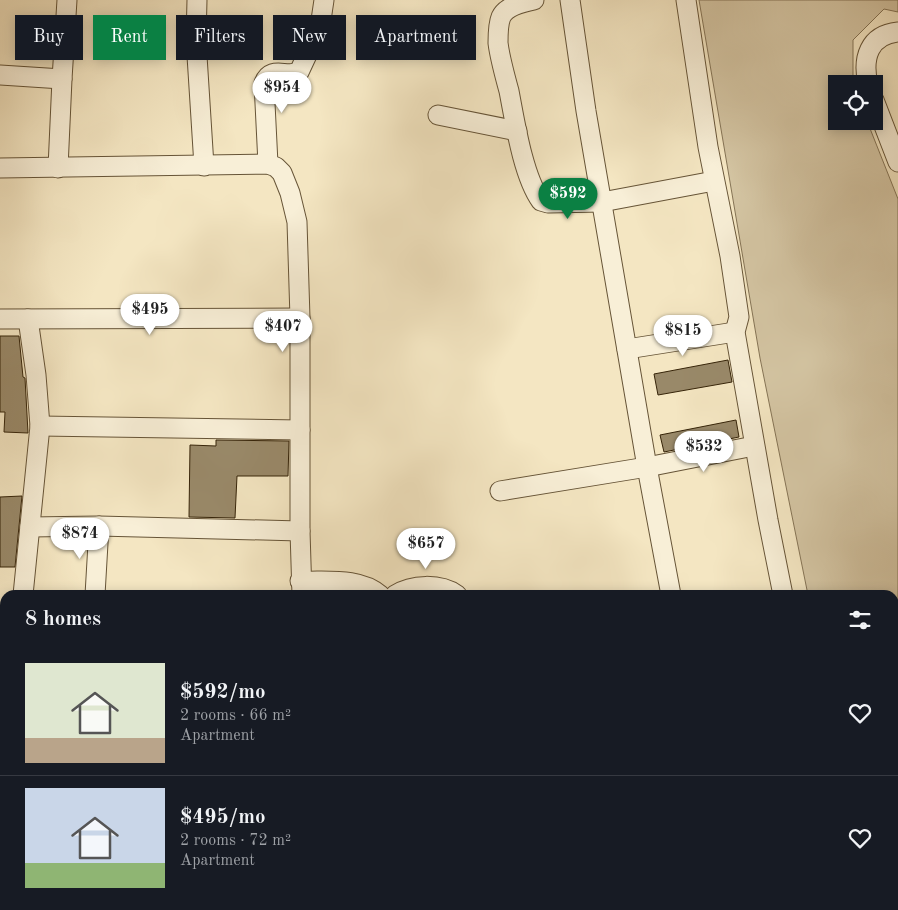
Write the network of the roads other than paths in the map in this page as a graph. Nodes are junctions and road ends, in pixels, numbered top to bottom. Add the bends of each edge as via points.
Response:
1 (67, 0) edge
2 (197, 0) edge
3 (324, 0) edge
4 (534, 0) edge
5 (570, 0) edge
6 (686, 0) edge
7 (898, 32) edge
8 (0, 75) edge
9 (866, 75) edge
10 (62, 79) junction
11 (438, 115) dead end
12 (883, 123) edge
13 (517, 131) junction
14 (898, 162) edge
15 (268, 164) junction
16 (204, 166) junction
17 (0, 168) edge
18 (58, 168) junction
19 (714, 181) junction
20 (602, 202) junction
21 (300, 318) junction
22 (28, 319) junction
23 (0, 320) edge
24 (735, 332) junction
25 (627, 349) junction
26 (40, 426) junction
27 (300, 430) junction
28 (754, 446) junction
29 (647, 466) junction
30 (500, 491) dead end
31 (99, 526) junction
32 (30, 527) junction
33 (300, 531) junction
34 (301, 588) edge
35 (24, 590) edge
36 (95, 590) edge
37 (373, 590) edge
38 (406, 590) edge
39 (446, 590) edge
40 (670, 590) edge
41 (782, 590) edge

1 - 10 street
2 - 16 street via 196,40
3 - 15 street via 320,27 299,72 276,72 270,74 264,83
4 - 13 street via 509,9 502,14 498,25 498,43
5 - 20 street
6 - 19 street
7 - 9 street via 887,33 876,40 868,54
8 - 10 street
10 - 18 street
11 - 13 street
12 - 14 street
13 - 20 street via 530,180 541,201
15 - 16 street
15 - 21 street via 282,172 297,222
16 - 18 street
17 - 18 street
19 - 20 street
19 - 24 street via 739,317
20 - 25 street
21 - 22 street
21 - 27 street
22 - 23 street
22 - 26 street
24 - 25 street
24 - 28 street
25 - 29 street
26 - 27 street
26 - 32 street
27 - 33 street
28 - 29 street
28 - 41 street
29 - 30 street
29 - 40 street
31 - 32 street
31 - 33 street
31 - 36 street
32 - 35 street
33 - 34 street
34 - 37 street via 359,584
38 - 39 street via 433,587

